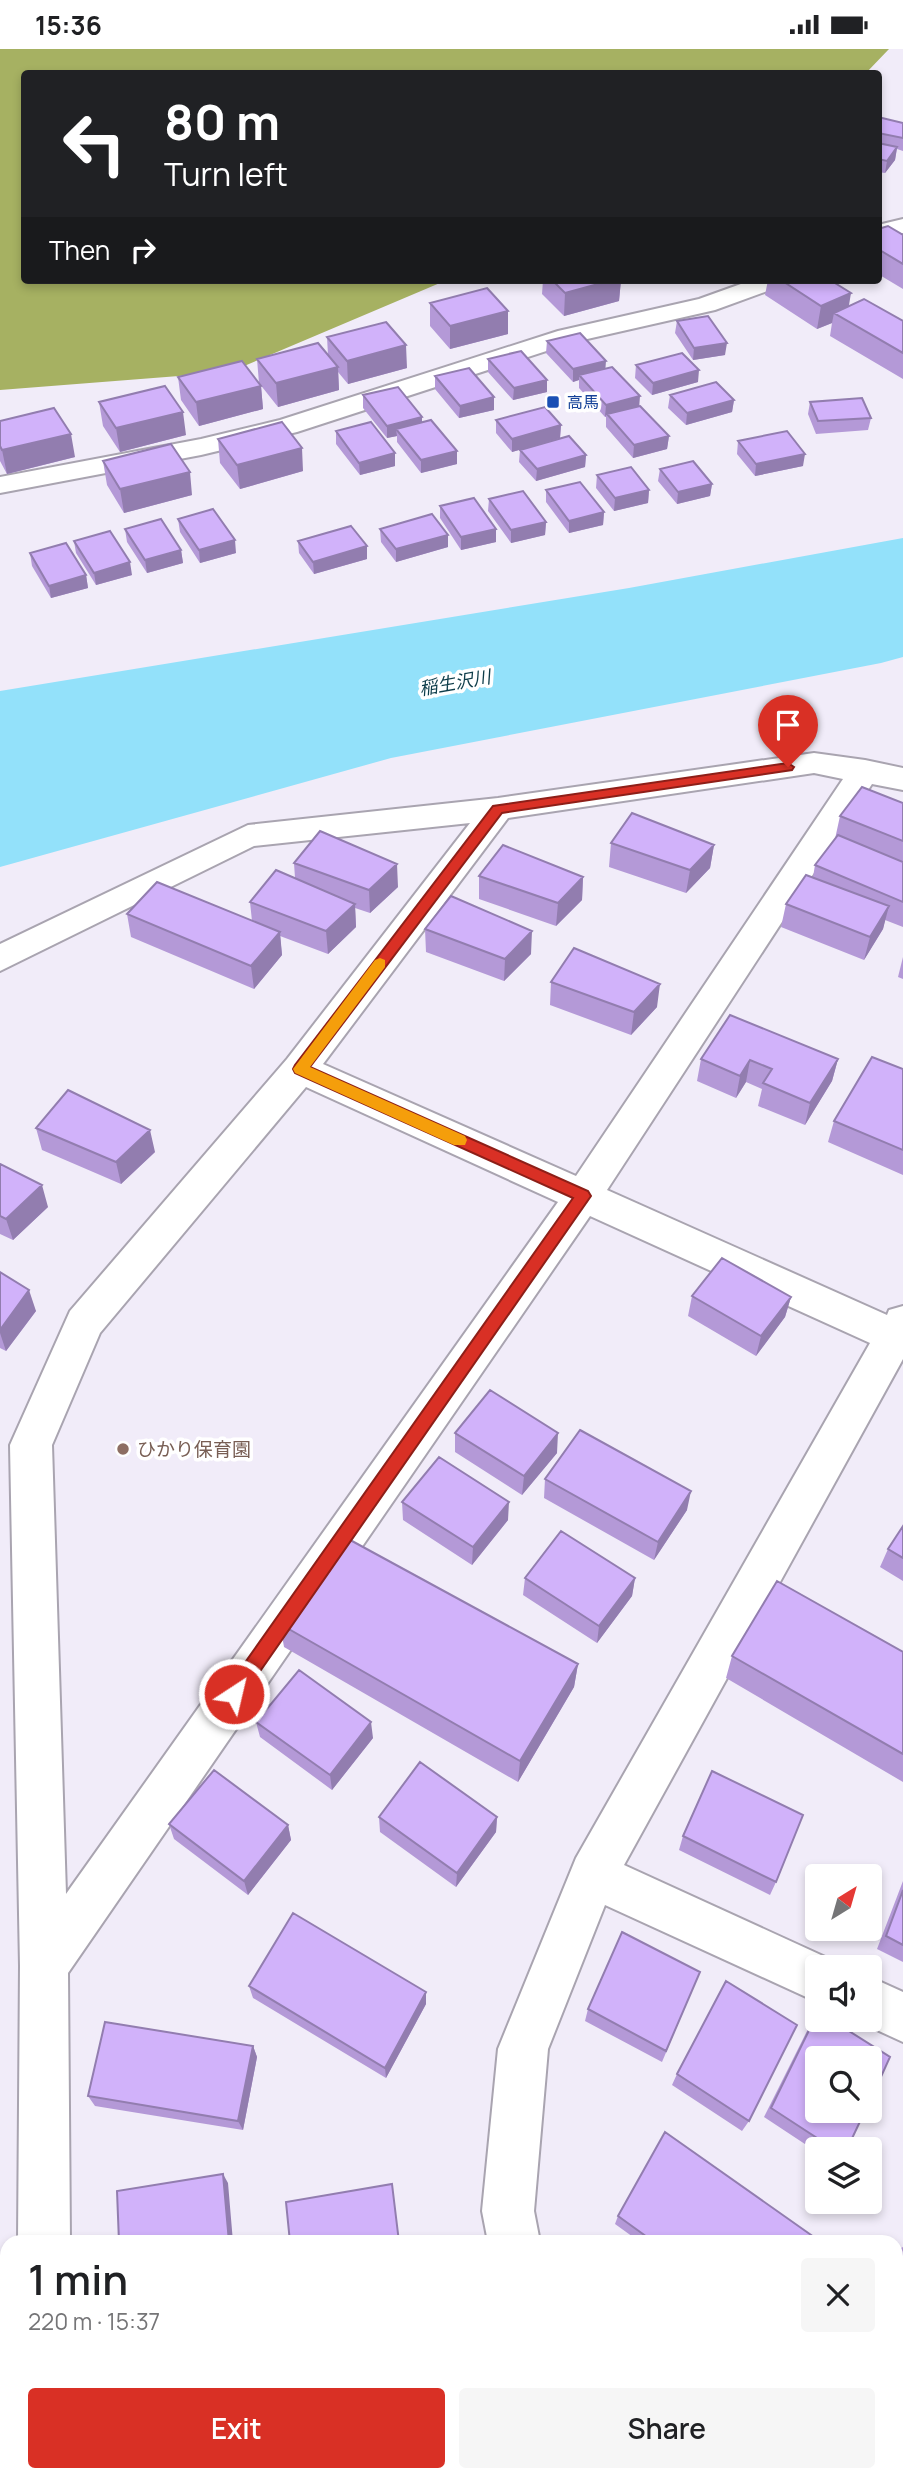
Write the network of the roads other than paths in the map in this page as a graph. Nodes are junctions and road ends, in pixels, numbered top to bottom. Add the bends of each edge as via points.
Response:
1 (903, 226) edge
2 (882, 232) edge
3 (764, 284) edge
4 (0, 485) edge
5 (865, 770) junction
6 (903, 779) edge
7 (498, 809) junction
8 (0, 960) edge
9 (300, 1069) junction
10 (583, 1196) junction
11 (901, 1333) edge
12 (15, 1447) edge
13 (593, 1875) junction
14 (44, 1966) junction
15 (805, 1972) edge
16 (882, 2007) edge
17 (903, 2017) edge
18 (44, 2235) edge
19 (513, 2235) edge

1 - 2 street
3 - 4 street via 706,306 567,336 288,426
5 - 6 street
5 - 7 street via 814,763
5 - 10 street
7 - 8 street via 248,836
7 - 9 street
9 - 10 street
9 - 12 street via 84,1323
10 - 11 street
10 - 14 street
11 - 13 street
12 - 14 street
13 - 15 street
13 - 19 street via 523,2049 508,2211
14 - 18 street
16 - 17 street

